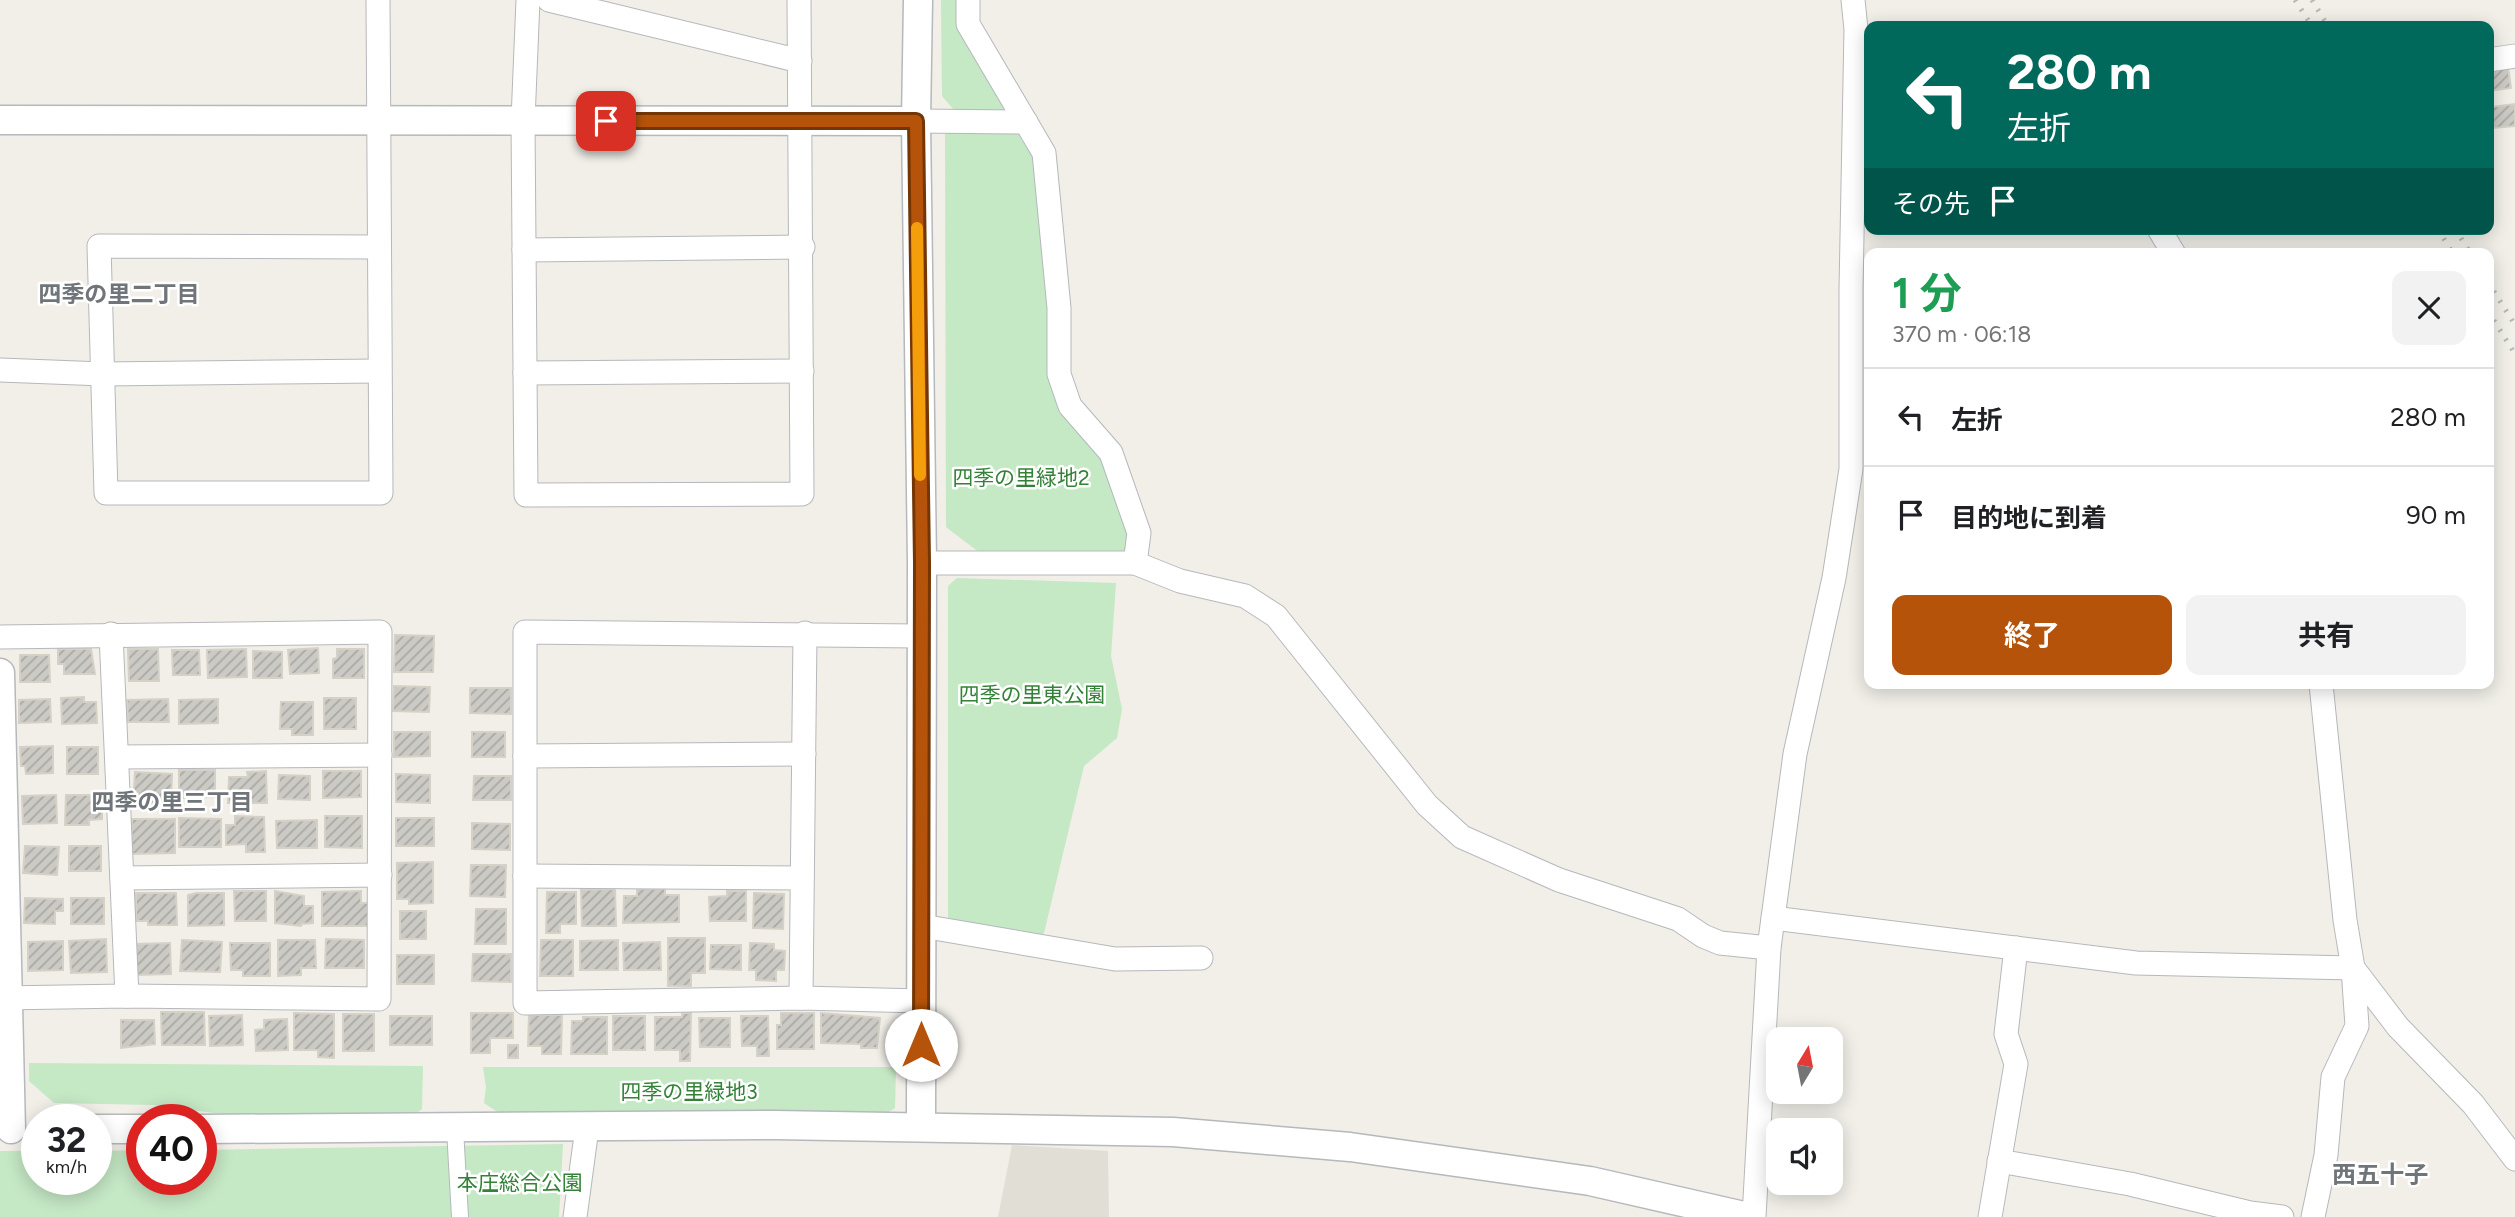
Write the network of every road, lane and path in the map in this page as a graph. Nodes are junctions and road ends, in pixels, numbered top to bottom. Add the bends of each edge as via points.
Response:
1 (378, 0) edge
2 (527, 0) edge
3 (549, 0) edge
4 (799, 0) edge
5 (918, 0) edge
6 (968, 0) edge
7 (1858, 19) edge
8 (2515, 57) edge
9 (2494, 59) edge
10 (800, 61) junction
11 (0, 120) edge
12 (523, 120) junction
13 (916, 121) junction
14 (379, 122) junction
15 (1026, 122) junction
16 (801, 123) junction
17 (379, 247) junction
18 (803, 247) junction
19 (524, 250) junction
20 (0, 370) edge
21 (379, 371) junction
22 (802, 371) junction
23 (103, 373) junction
24 (525, 373) junction
25 (922, 563) junction
26 (1135, 563) junction
27 (805, 633) junction
28 (111, 634) junction
29 (920, 636) junction
30 (0, 637) edge
31 (0, 673) edge
32 (2322, 689) edge
33 (804, 754) junction
34 (380, 755) junction
35 (525, 756) junction
36 (117, 757) junction
37 (380, 875) junction
38 (525, 876) junction
39 (122, 878) junction
40 (802, 878) junction
41 (1773, 918) junction
42 (922, 926) junction
43 (1769, 948) junction
44 (2016, 948) junction
45 (1201, 958) dead end
46 (2353, 968) junction
47 (127, 996) junction
48 (4, 998) edge
49 (801, 998) junction
50 (921, 1001) junction
51 (2357, 1026) junction
52 (2398, 1027) junction
53 (921, 1126) junction
54 (587, 1128) junction
55 (16, 1129) edge
56 (217, 1129) edge
57 (455, 1129) junction
58 (2515, 1159) edge
59 (1999, 1161) junction
60 (460, 1217) edge
61 (575, 1217) edge
62 (1748, 1217) edge
63 (1754, 1217) edge
64 (1990, 1217) edge
65 (2282, 1217) edge
66 (2313, 1217) edge

1 - 14 street
2 - 12 street
3 - 10 street
4 - 10 street
5 - 13 street
6 - 15 street via 968,24
7 - 41 street via 1851,469 1834,578 1795,754
8 - 9 street
10 - 16 street
11 - 14 street
12 - 14 street
12 - 16 street
12 - 19 street
13 - 15 street
13 - 16 street
13 - 25 street
14 - 17 street
15 - 26 street via 1044,153 1059,308 1059,374 1070,406 1111,453 1139,533
16 - 18 street
17 - 21 street
17 - 23 street via 99,246
18 - 19 street
18 - 22 street
19 - 24 street
20 - 23 street
21 - 23 street
21 - 23 street via 381,493 106,493
22 - 24 street
22 - 24 street via 802,494 526,495
25 - 26 street
25 - 29 street
26 - 43 street via 1180,581 1245,596 1276,615 1427,805 1462,837 1559,880 1678,919 1720,943
27 - 29 street
27 - 33 street
27 - 35 street via 525,632
28 - 30 street
28 - 34 street via 380,632
28 - 36 street
29 - 42 street
31 - 48 street
32 - 46 street
33 - 35 street
33 - 40 street
34 - 36 street
34 - 37 street
35 - 38 street
36 - 39 street
37 - 39 street
37 - 47 street via 379,999
38 - 40 street
38 - 49 street via 524,1003
39 - 47 street
40 - 49 street
41 - 43 street
41 - 44 street
42 - 45 street via 1115,959
42 - 50 street
43 - 63 street
44 - 46 street via 2136,963
44 - 59 street via 2006,1034 2016,1064
46 - 51 street
46 - 52 street
47 - 48 street
48 - 55 street
49 - 50 street
50 - 53 street
51 - 52 street
51 - 66 street via 2333,1077 2326,1155
52 - 58 street via 2473,1104
53 - 54 street
53 - 62 street via 1173,1132 1350,1147 1590,1181
54 - 57 street
54 - 61 street
56 - 57 street
57 - 60 street
59 - 64 street
59 - 65 street

